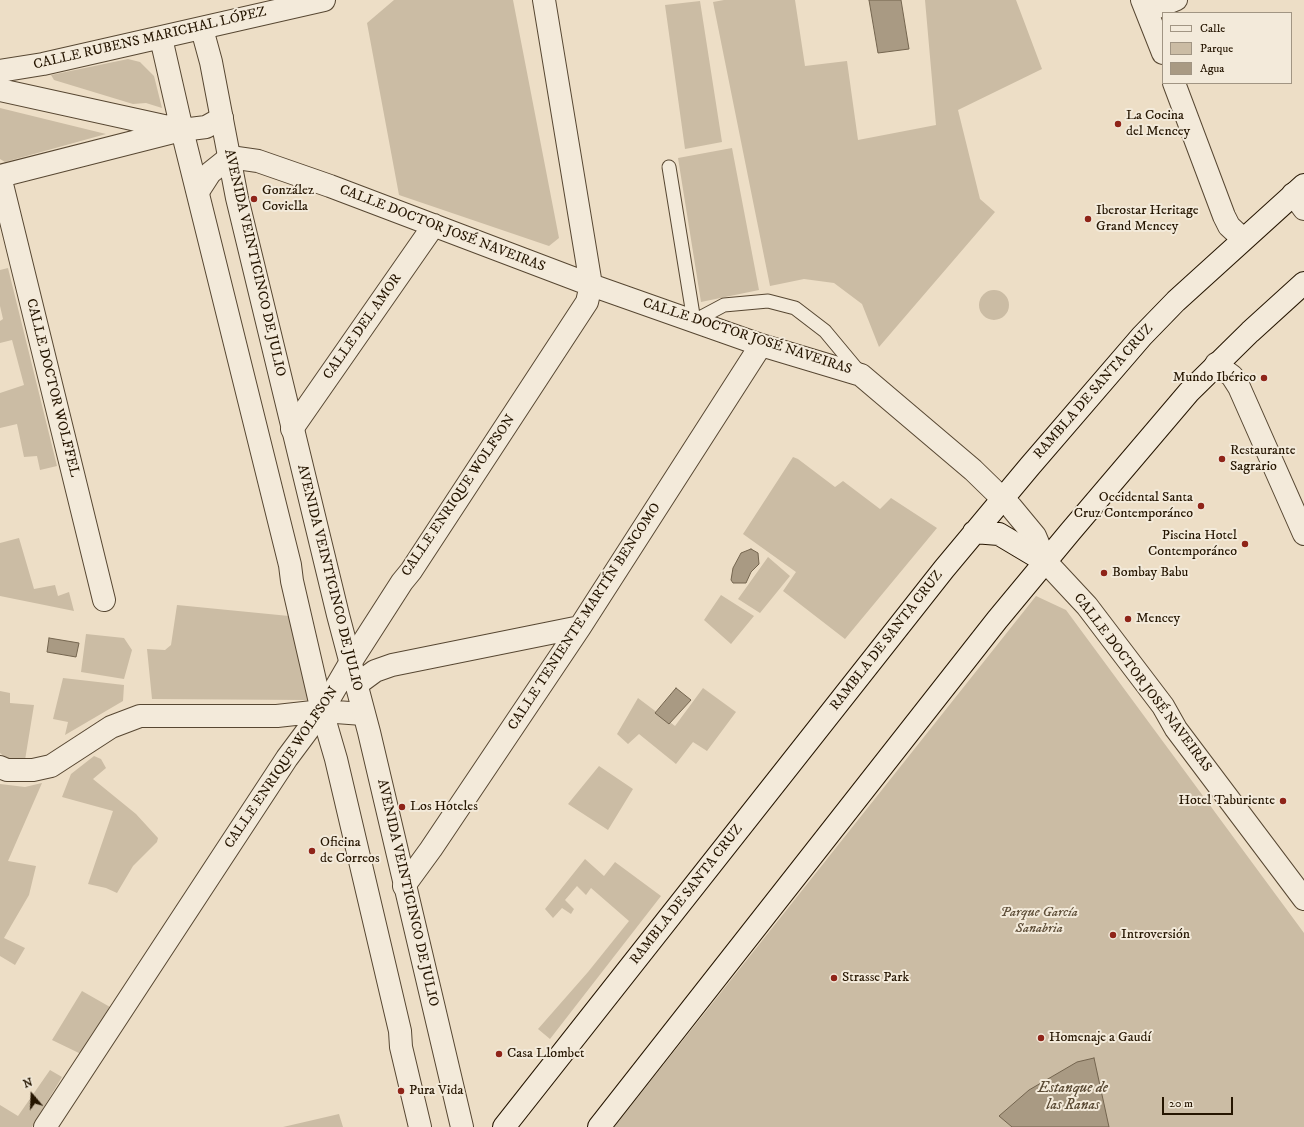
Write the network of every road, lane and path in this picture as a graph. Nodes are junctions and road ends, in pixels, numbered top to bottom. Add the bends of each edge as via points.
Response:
1 (324, 0) edge
2 (544, 0) edge
3 (1177, 0) edge
4 (1145, 6) edge
5 (202, 28) junction
6 (161, 38) junction
7 (1162, 50) edge
8 (43, 64) junction
9 (0, 71) edge
10 (1174, 84) edge
11 (0, 90) edge
12 (44, 98) junction
13 (222, 118) junction
14 (182, 130) junction
15 (230, 157) junction
16 (669, 167) dead end
17 (0, 176) edge
18 (199, 190) junction
19 (1300, 196) edge
20 (434, 225) junction
21 (1243, 239) junction
22 (1304, 283) edge
23 (591, 285) junction
24 (694, 321) junction
25 (761, 345) junction
26 (1216, 364) junction
27 (861, 375) junction
28 (292, 429) junction
29 (1003, 498) junction
30 (974, 532) junction
31 (1304, 534) edge
32 (1046, 562) junction
33 (104, 600) dead end
34 (580, 627) junction
35 (350, 662) junction
36 (356, 685) junction
37 (322, 711) junction
38 (363, 714) junction
39 (0, 767) edge
40 (404, 886) junction
41 (1304, 899) edge
42 (45, 1127) edge
43 (420, 1127) edge
44 (462, 1127) edge
45 (504, 1127) edge
46 (599, 1127) edge

1 - 5 street, CALLE RUBENS MARICHAL LÓPEZ
2 - 23 street
3 - 4 street
4 - 7 street
5 - 6 street, CALLE RUBENS MARICHAL LÓPEZ
5 - 13 street, AVENIDA VEINTICINCO DE JULIO
6 - 8 street, CALLE RUBENS MARICHAL LÓPEZ
6 - 14 street
8 - 9 street, CALLE RUBENS MARICHAL LÓPEZ
8 - 12 street via 37,74 36,84
10 - 21 street via 1224,216 1229,226
11 - 12 street
12 - 14 street
13 - 14 street via 206,127
13 - 15 street, AVENIDA VEINTICINCO DE JULIO
14 - 17 street
14 - 18 street
15 - 18 street via 210,173
15 - 20 street, CALLE DOCTOR JOSÉ NAVEIRAS via 258,161
15 - 28 street, AVENIDA VEINTICINCO DE JULIO via 237,198
16 - 24 lane
17 - 33 street, CALLE DOCTOR WOLFFEL
18 - 37 street via 290,565
19 - 21 street, RAMBLA DE SANTA CRUZ
20 - 23 street, CALLE DOCTOR JOSÉ NAVEIRAS
20 - 28 street, CALLE DEL AMOR
21 - 29 street, RAMBLA DE SANTA CRUZ via 1198,279 1142,336
22 - 26 street
23 - 24 street, CALLE DOCTOR JOSÉ NAVEIRAS
23 - 35 street, CALLE ENRIQUE WOLFSON via 587,302
24 - 25 street, CALLE DOCTOR JOSÉ NAVEIRAS
24 - 27 lane via 724,306 768,301 795,308 824,331
25 - 27 street, CALLE DOCTOR JOSÉ NAVEIRAS
25 - 34 street, CALLE TENIENTE MARTÍN BENCOMO
26 - 31 street via 1232,376 1239,387
26 - 32 street via 1189,392
27 - 29 street, CALLE DOCTOR JOSÉ NAVEIRAS via 968,465
28 - 35 street, AVENIDA VEINTICINCO DE JULIO
29 - 30 street, RAMBLA DE SANTA CRUZ
29 - 32 street, CALLE DOCTOR JOSÉ NAVEIRAS via 1035,536
30 - 32 street via 999,534
30 - 45 street, RAMBLA DE SANTA CRUZ
32 - 41 street, CALLE DOCTOR JOSÉ NAVEIRAS via 1087,606
32 - 46 street via 997,620
34 - 36 street via 392,665 375,671
34 - 40 street, CALLE TENIENTE MARTÍN BENCOMO via 431,850
35 - 36 street, AVENIDA VEINTICINCO DE JULIO
35 - 37 street, CALLE ENRIQUE WOLFSON
36 - 38 street, AVENIDA VEINTICINCO DE JULIO
37 - 38 street
37 - 39 street via 277,716 140,716 111,727 51,766 33,770 7,770
37 - 42 street, CALLE ENRIQUE WOLFSON via 287,758
37 - 43 street via 336,759
38 - 40 street, AVENIDA VEINTICINCO DE JULIO
40 - 44 street, AVENIDA VEINTICINCO DE JULIO

